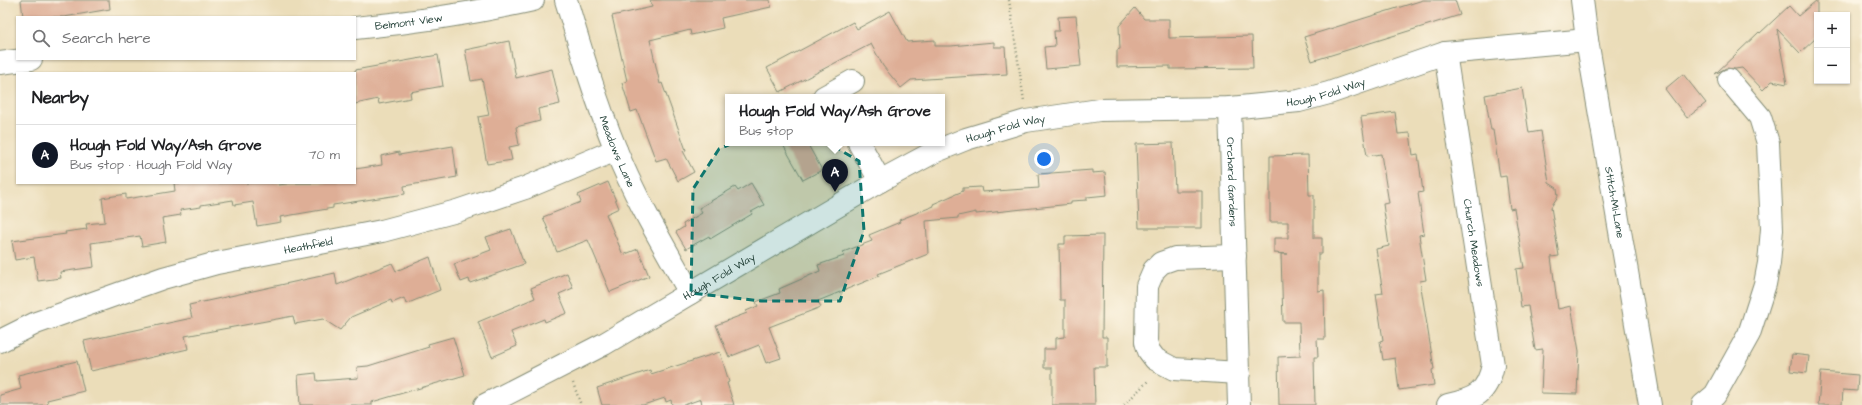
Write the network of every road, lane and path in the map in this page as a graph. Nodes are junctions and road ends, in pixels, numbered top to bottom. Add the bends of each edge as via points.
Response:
1 (534, 0) edge
2 (566, 0) edge
3 (1009, 0) edge
4 (1582, 0) edge
5 (356, 28) edge
6 (1587, 40) junction
7 (1446, 53) junction
8 (23, 60) edge
9 (0, 63) edge
10 (1729, 80) dead end
11 (853, 81) dead end
12 (832, 94) edge
13 (1230, 108) junction
14 (1026, 121) junction
15 (860, 146) edge
16 (616, 150) junction
17 (880, 181) junction
18 (1235, 256) junction
19 (690, 293) junction
20 (0, 341) edge
21 (1164, 365) junction
22 (1239, 373) junction
23 (485, 405) edge
24 (1124, 405) edge
25 (1239, 405) edge
26 (1448, 405) edge
27 (1650, 405) edge
28 (1703, 405) edge

1 - 5 street, Belmont View via 404,23
2 - 16 street, Meadows Lane
3 - 14 path
4 - 6 street, Stitch-Mi-Lane
6 - 7 street, Hough Fold Way
6 - 27 street, Stitch-Mi-Lane
7 - 13 street, Hough Fold Way via 1313,97
7 - 26 street, Church Meadows via 1493,365 1487,386 1479,394 1469,400
8 - 9 street
10 - 28 street via 1760,117 1768,143 1772,229 1765,284 1749,334 1715,395
11 - 12 street
13 - 14 street, Hough Fold Way via 1099,110
13 - 18 street, Orchard Gardens
14 - 17 street, Hough Fold Way via 966,139 934,152
15 - 17 street
16 - 19 street, Meadows Lane via 650,222
16 - 20 street, Heathfield via 525,188 457,211 382,230 218,263 163,278 36,323
17 - 19 street, Hough Fold Way
18 - 21 street via 1175,258 1160,263 1154,270 1147,286 1146,342 1152,355
18 - 22 street, Orchard Gardens
19 - 23 street, Hough Fold Way via 604,344
21 - 22 street via 1174,369
21 - 24 path
22 - 25 street, Orchard Gardens

